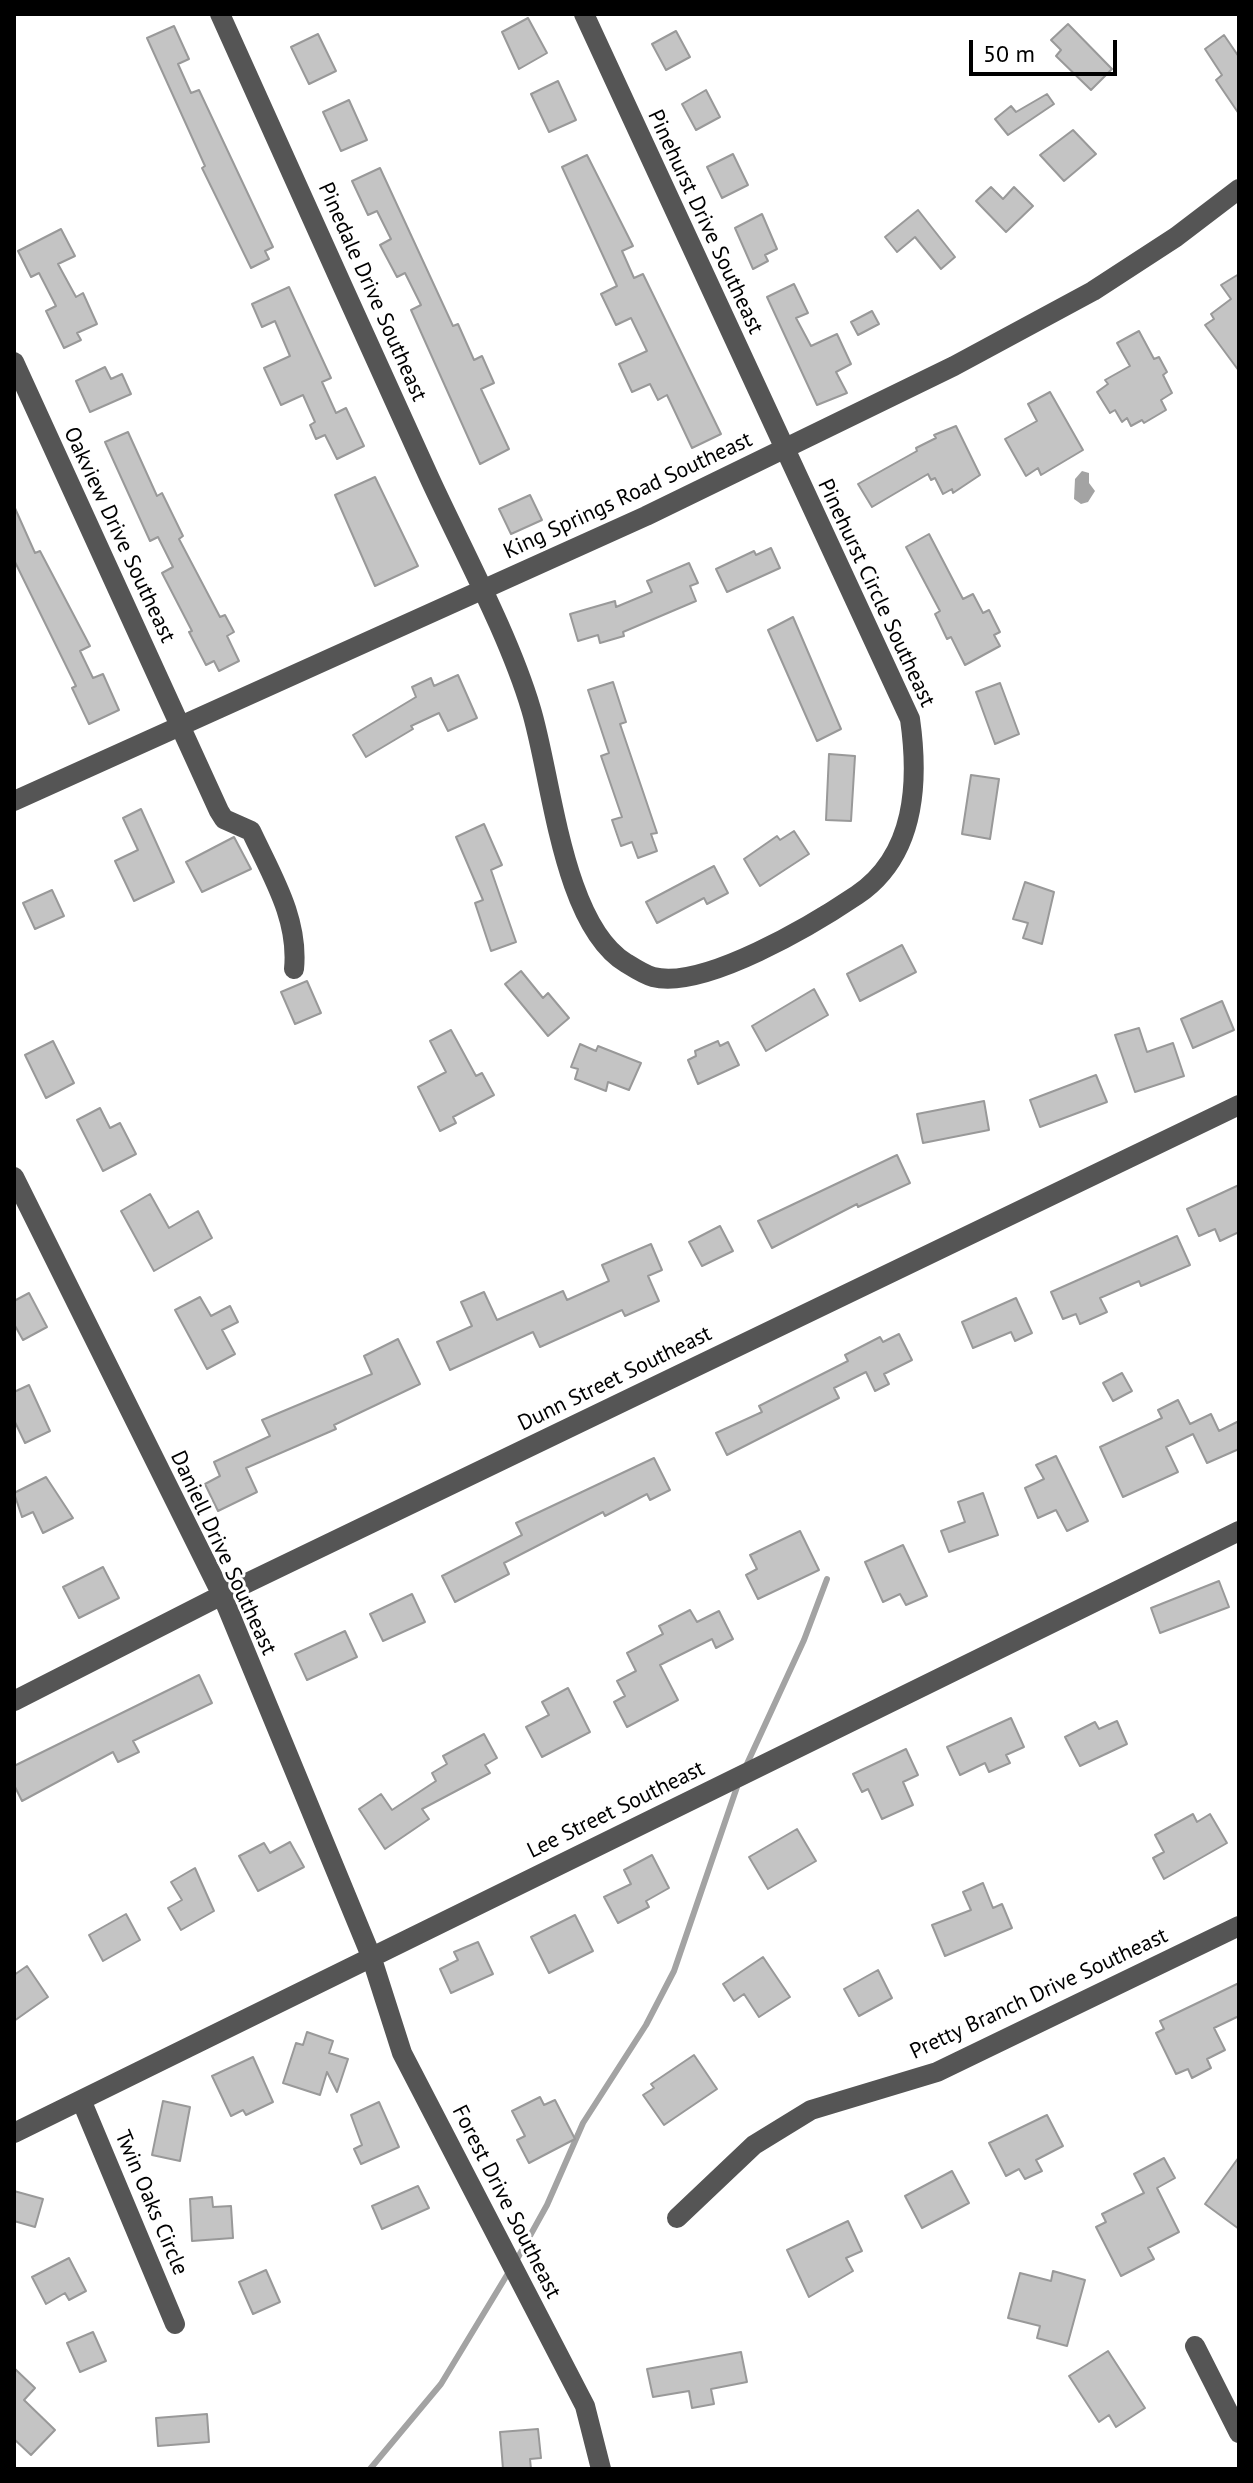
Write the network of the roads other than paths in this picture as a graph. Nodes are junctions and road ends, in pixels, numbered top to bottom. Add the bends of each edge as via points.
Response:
1 (220, 14) edge
2 (584, 14) edge
3 (1239, 189) edge
4 (14, 362) edge
5 (783, 451) junction
6 (480, 590) junction
7 (181, 728) junction
8 (14, 801) edge
9 (294, 969) dead end
10 (1239, 1105) edge
11 (14, 1177) edge
12 (1239, 1531) edge
13 (222, 1595) junction
14 (14, 1701) edge
15 (1239, 1926) edge
16 (371, 1956) junction
17 (82, 2102) junction
18 (14, 2133) edge
19 (677, 2218) dead end
20 (175, 2324) dead end
21 (1195, 2346) dead end
22 (1239, 2433) edge
23 (601, 2469) edge

1 - 6 street, Pinedale Drive Southeast
2 - 5 street, Pinehurst Drive Southeast
3 - 5 street, King Springs Road Southeast via 1136,265 1063,309
4 - 7 street, Oakview Drive Southeast
5 - 6 street, King Springs Road Southeast
5 - 6 street, Pinehurst Circle Southeast via 910,719 916,763 913,810 897,850 866,889 821,919 733,962 689,977 653,977 622,961 594,930 570,878 531,708
6 - 7 street, King Springs Road Southeast
7 - 8 street, King Springs Road Southeast
7 - 9 street, Oakview Drive Southeast via 224,819 251,831 291,919
10 - 13 street, Dunn Street Southeast
11 - 13 street, Daniell Drive Southeast
12 - 16 street, Lee Street Southeast
13 - 14 street, Dunn Street Southeast
13 - 16 street, Daniell Drive Southeast
15 - 19 street, Pretty Branch Drive Southeast via 937,2072 811,2110 754,2145
16 - 17 street, Lee Street Southeast
16 - 23 street, Forest Drive Southeast via 402,2053 585,2406
17 - 18 street, Lee Street Southeast
17 - 20 street, Twin Oaks Circle
21 - 22 street

